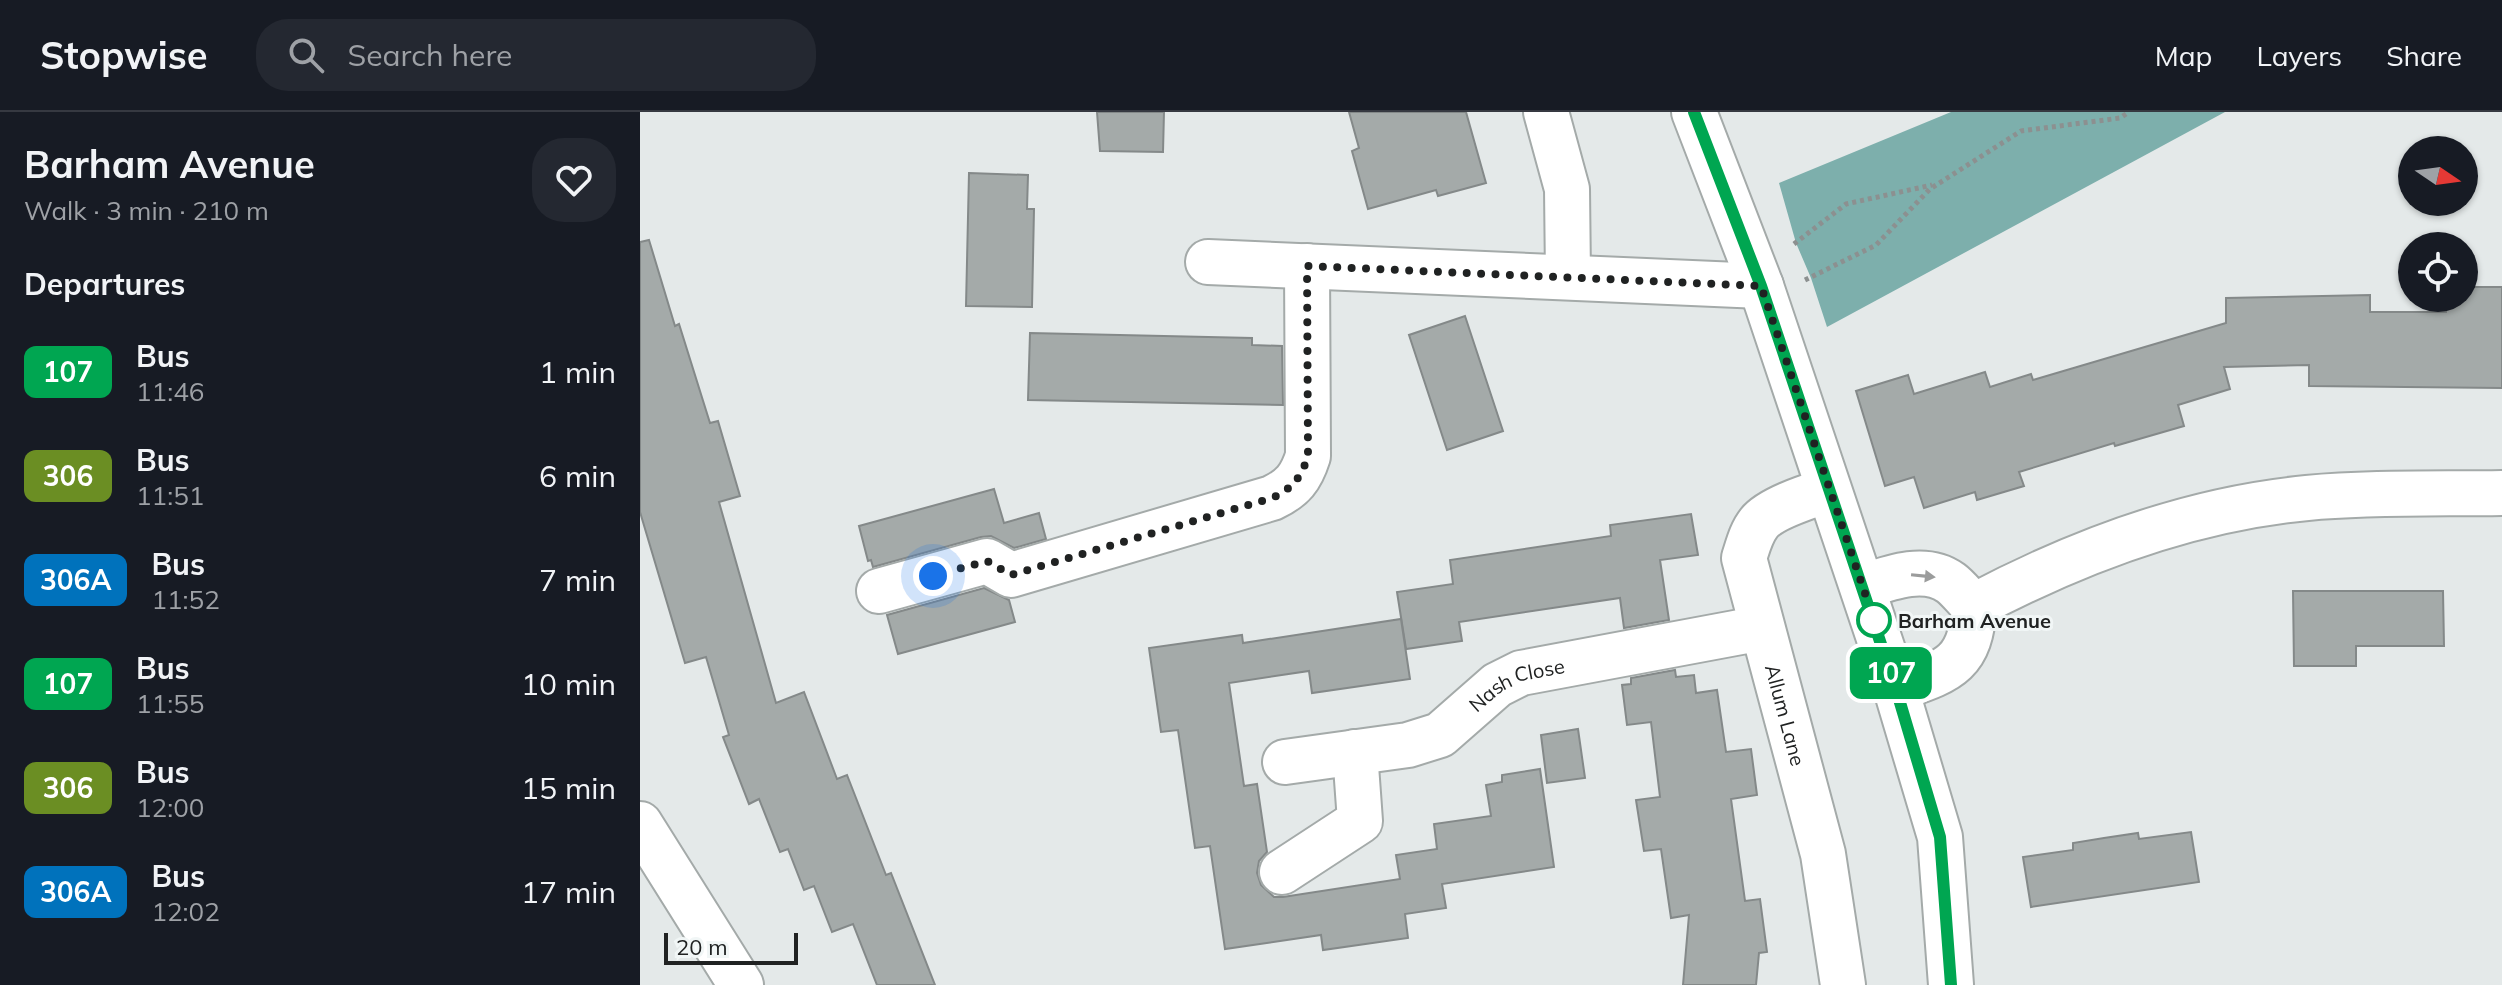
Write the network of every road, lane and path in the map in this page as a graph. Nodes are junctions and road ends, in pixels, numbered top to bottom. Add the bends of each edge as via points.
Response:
1 (1546, 112) edge
2 (1694, 112) edge
3 (2129, 112) edge
4 (1937, 184) junction
5 (1208, 262) dead end
6 (1307, 266) junction
7 (1779, 273) junction
8 (1568, 277) junction
9 (1828, 490) junction
10 (2502, 493) edge
11 (1863, 587) junction
12 (879, 591) dead end
13 (1974, 606) junction
14 (1762, 628) junction
15 (1896, 689) junction
16 (1355, 752) junction
17 (1285, 762) dead end
18 (640, 824) edge
19 (1282, 872) dead end
20 (741, 985) edge
21 (1843, 985) edge
22 (1951, 985) edge

1 - 8 street via 1567,189
2 - 7 street
3 - 4 path via 2120,118 2021,131
4 - 7 path via 1876,245
4 - 7 path via 1846,204 1796,243
5 - 6 street
6 - 8 street
6 - 12 street via 1308,456 1290,489 1011,575 987,561
7 - 8 street
7 - 9 street
9 - 11 street
9 - 14 street, Allum Lane via 1761,520 1750,538 1744,558
10 - 13 street via 2307,498 2200,515 2034,574
11 -> 13 street via 1920,573 1949,581
11 - 15 street
13 - 15 street via 1973,635 1962,655 1945,670
14 - 16 street, Nash Close via 1521,673 1497,685 1440,735
14 - 21 street, Allum Lane via 1823,854
15 - 22 street via 1940,837
16 - 17 street, Nash Close
16 - 19 street via 1360,821
18 - 20 street

